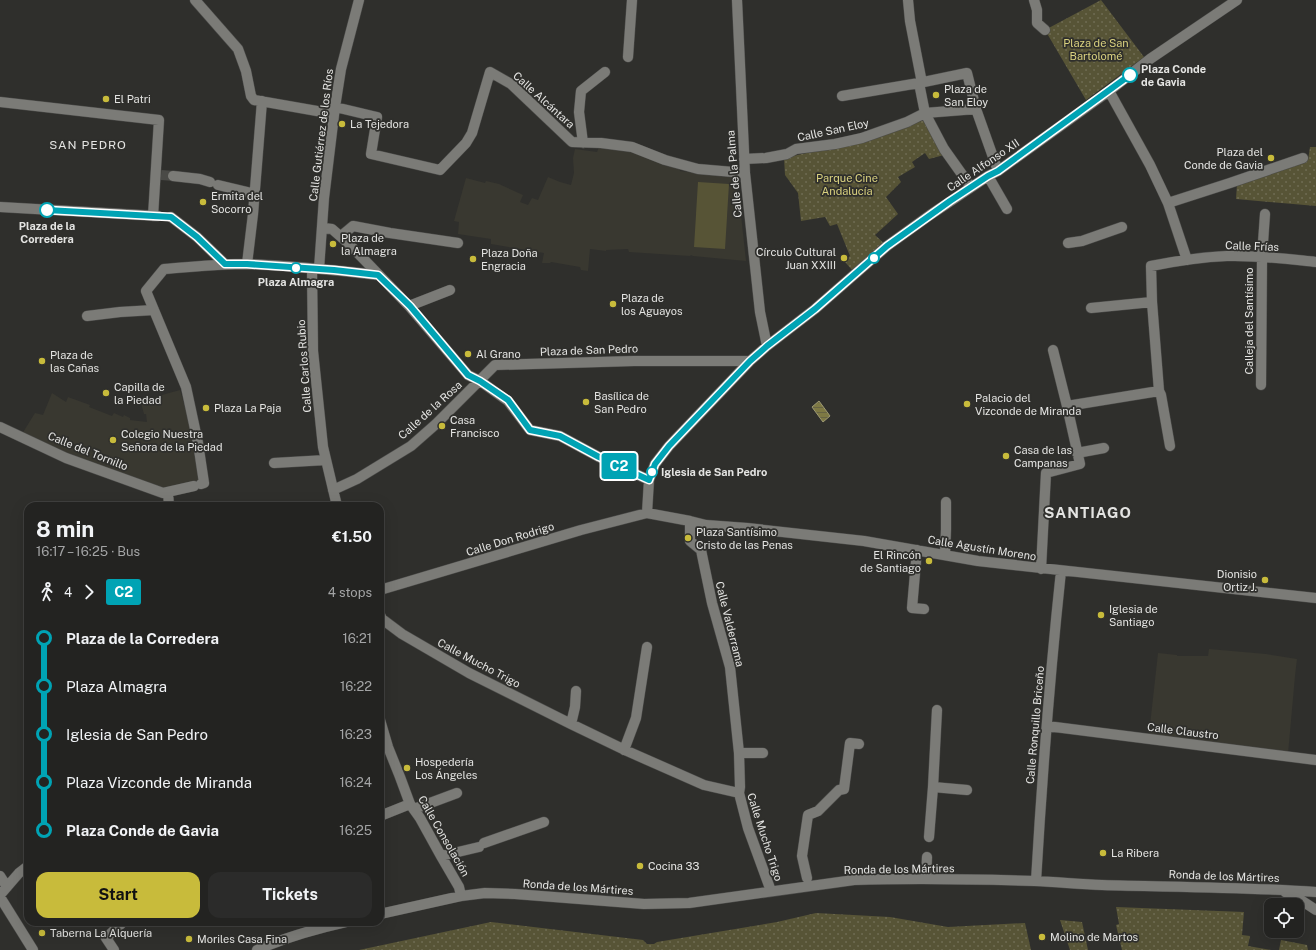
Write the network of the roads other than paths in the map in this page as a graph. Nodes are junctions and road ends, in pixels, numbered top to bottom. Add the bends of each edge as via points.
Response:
1 (195, 0) edge
2 (359, 0) edge
3 (632, 0) edge
4 (737, 0) edge
5 (908, 0) edge
6 (1034, 0) edge
7 (1237, 0) edge
8 (1045, 30) dead end
9 (628, 57) dead end
10 (605, 72) dead end
11 (920, 83) junction
12 (1109, 91) junction
13 (842, 96) dead end
14 (262, 101) junction
15 (0, 102) edge
16 (976, 109) junction
17 (334, 110) junction
18 (925, 113) junction
19 (583, 143) junction
20 (1303, 158) dead end
21 (744, 159) junction
22 (998, 171) junction
23 (745, 173) junction
24 (174, 176) tunnel mouth
25 (988, 176) junction
26 (970, 187) junction
27 (255, 194) junction
28 (1168, 203) junction
29 (0, 208) edge
30 (1007, 208) dead end
31 (1264, 214) dead end
32 (171, 217) dead end
33 (1122, 227) dead end
34 (323, 228) junction
35 (341, 236) junction
36 (458, 243) dead end
37 (1068, 243) dead end
38 (1262, 257) junction
39 (1187, 260) junction
40 (1316, 262) edge
41 (225, 264) junction
42 (247, 264) junction
43 (316, 269) junction
44 (378, 275) junction
45 (450, 290) dead end
46 (1152, 302) junction
47 (410, 306) junction
48 (1091, 308) dead end
49 (154, 310) junction
50 (87, 316) dead end
51 (767, 346) junction
52 (1053, 350) dead end
53 (750, 361) junction
54 (480, 381) junction
55 (1261, 385) dead end
56 (1159, 392) junction
57 (1067, 406) junction
58 (0, 427) edge
59 (1170, 446) dead end
60 (1104, 448) dead end
61 (1077, 453) junction
62 (326, 460) junction
63 (274, 463) dead end
64 (649, 480) junction
65 (333, 490) junction
66 (168, 492) junction
67 (169, 502) edge
68 (336, 502) edge
69 (946, 502) dead end
70 (647, 513) junction
71 (690, 521) junction
72 (917, 550) junction
73 (944, 555) junction
74 (1041, 569) junction
75 (1061, 571) junction
76 (384, 589) edge
77 (1316, 598) edge
78 (924, 609) dead end
79 (384, 621) edge
80 (647, 647) dead end
81 (576, 691) dead end
82 (937, 710) dead end
83 (571, 724) junction
84 (1047, 726) junction
85 (384, 734) edge
86 (859, 744) dead end
87 (624, 750) junction
88 (738, 753) junction
89 (763, 753) dead end
90 (1316, 760) edge
91 (933, 787) junction
92 (966, 790) dead end
93 (457, 793) dead end
94 (739, 793) junction
95 (412, 807) junction
96 (384, 815) edge
97 (544, 822) dead end
98 (928, 837) dead end
99 (441, 856) junction
100 (927, 857) dead end
101 (24, 870) edge
102 (0, 876) edge
103 (807, 878) dead end
104 (926, 879) junction
105 (1036, 881) junction
106 (7, 886) junction
107 (1274, 889) junction
108 (771, 891) junction
109 (1316, 892) edge
110 (0, 896) edge
111 (461, 896) junction
112 (1313, 907) edge
113 (384, 913) edge
114 (1316, 914) edge
115 (119, 926) edge
116 (329, 926) edge
117 (33, 950) edge
118 (114, 950) edge
119 (257, 950) edge

1 - 14 street via 238,49 251,96 254,100
2 - 17 street, Calle Gutiérrez de los Ríos via 341,69
3 - 9 street
4 - 21 street, Calle de la Palma
5 - 11 street
6 - 8 street via 1037,23
7 - 12 street, Calle Alfonso XII via 1150,59
10 - 19 street, Calle Alcántara via 581,90 579,112
11 - 13 street
11 - 16 street via 966,73
11 - 18 street
12 - 22 street, Calle Alfonso XII
12 - 28 street
14 - 17 street
14 - 27 street
15 - 29 street via 159,120 156,216
16 - 18 street
16 - 22 street
17 - 19 street, Calle Alcántara via 377,117 371,154 440,170 466,143 472,133 490,72 511,84 572,142
17 - 34 street, Calle Gutiérrez de los Ríos
18 - 21 street, Calle San Eloy via 862,138 796,149 787,154 766,158
18 - 26 street via 944,149
19 - 23 street, Calle Alcántara via 632,147 698,169
20 - 28 street
21 - 23 street, Calle de la Palma
22 - 25 street, Calle Alfonso XII
23 - 51 street, Calle de la Palma via 760,312
24 - 27 street via 200,179
25 - 26 street, Calle Alfonso XII
25 - 30 street
26 - 51 street, Calle Alfonso XII via 887,246 815,309
27 - 42 street
28 - 39 street
31 - 38 street, Calleja del Santísimo
32 - 41 street
33 - 37 street via 1082,241
34 - 35 street via 332,229
34 - 43 street
35 - 36 street via 353,226
35 - 44 street
38 - 39 street, Calle Frías via 1226,256
38 - 40 street, Calle Frías
38 - 55 street, Calleja del Santísimo
39 - 46 street, Calle Frías via 1151,266
41 - 42 street
41 - 49 street via 164,269 146,291
42 - 43 street
43 - 44 street
43 - 62 street, Calle Carlos Rubio via 313,351
44 - 47 street
45 - 47 street
46 - 48 street
46 - 56 street
47 - 54 street via 468,375
49 - 50 street
49 - 66 street via 186,387 204,483
51 - 53 street, Calle Alfonso XII
52 - 57 street
53 - 54 street, Plaza de San Pedro via 495,365
53 - 64 street via 669,446 655,464
54 - 64 street via 508,400 530,430 560,436
54 - 65 street, Calle de la Rosa via 410,446
56 - 57 street
56 - 59 street
57 - 61 street
58 - 66 street, Calle del Tornillo via 66,458 163,493
60 - 61 street
61 - 74 street via 1080,464 1046,473
62 - 63 street
62 - 65 street, Calle Carlos Rubio
64 - 70 street
65 - 68 street, Calle Carlos Rubio
66 - 67 street
69 - 73 street
70 - 71 street, Calle Agustín Moreno
70 - 76 street, Calle Don Rodrigo
71 - 72 street, Calle Agustín Moreno via 706,525 864,541
71 - 88 street, Calle Valderrama via 690,541 700,550 730,667
72 - 73 street, Calle Agustín Moreno
72 - 78 street via 912,608
73 - 74 street, Calle Agustín Moreno
74 - 75 street, Calle Agustín Moreno
75 - 77 street, Calle Agustín Moreno
75 - 84 street, Calle Ronquillo Briceño
79 - 83 street, Calle Mucho Trigo via 469,673
80 - 87 street via 636,718
81 - 83 street
82 - 91 street
83 - 87 street, Calle Mucho Trigo
84 - 90 street, Calle Claustro
84 - 105 street, Calle Ronquillo Briceño
85 - 95 street, Calle Consolación
86 - 103 street via 850,743 844,788 818,811 808,815 802,856
87 - 94 street, Calle Mucho Trigo via 704,784
88 - 89 street
88 - 94 street, Calle Valderrama
91 - 92 street
91 - 98 street
93 - 95 street
94 - 108 street, Calle Mucho Trigo via 748,828
95 - 96 street
95 - 99 street, Calle Consolación
97 - 99 street via 482,845
99 - 111 street, Calle Consolación via 460,887
100 - 104 street
101 - 106 street
102 - 106 street
104 - 105 street, Ronda de los Mártires
104 - 108 street, Ronda de los Mártires via 854,880
105 - 107 street, Ronda de los Mártires
106 - 110 street
107 - 109 street, Ronda de los Mártires
107 - 112 street via 1293,895
108 - 111 street, Ronda de los Mártires via 689,903 644,904 515,894
110 - 117 street
111 - 113 street, Ronda de los Mártires
112 - 114 street
115 - 118 street via 106,938
116 - 119 street via 279,940

